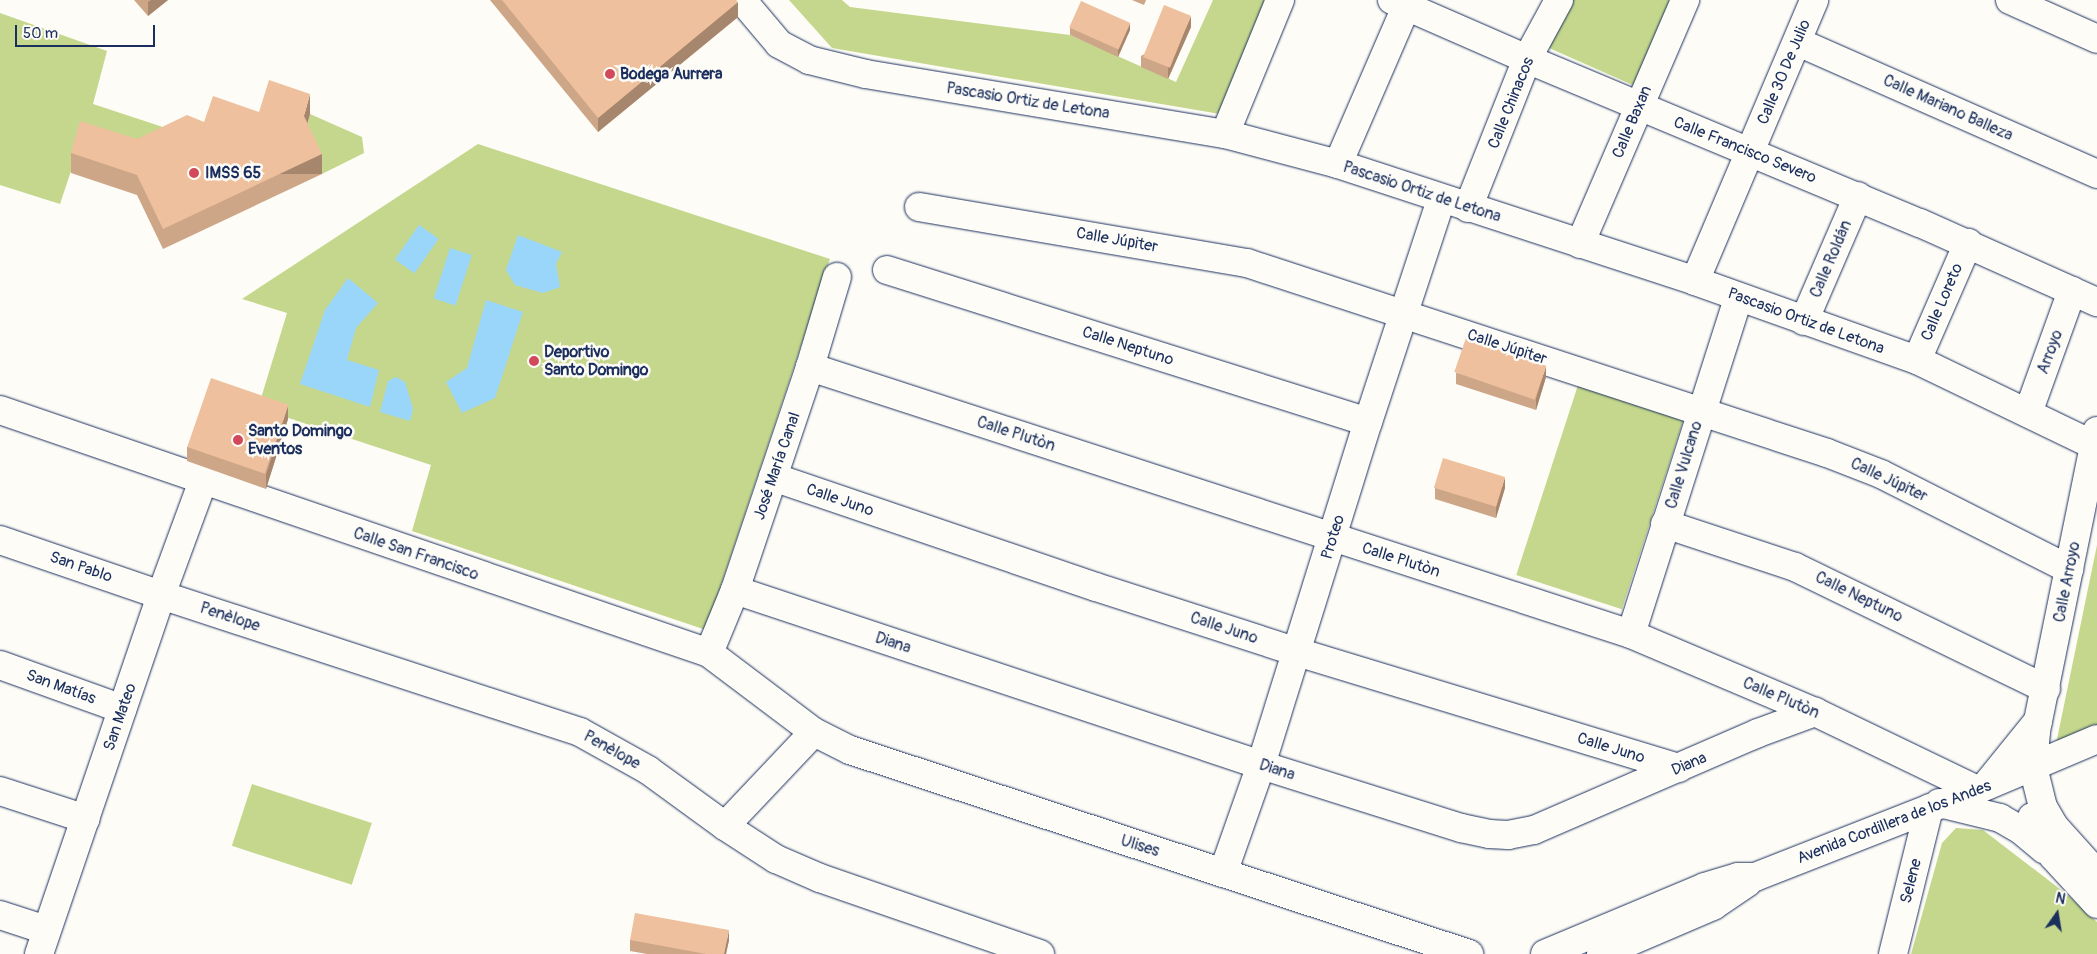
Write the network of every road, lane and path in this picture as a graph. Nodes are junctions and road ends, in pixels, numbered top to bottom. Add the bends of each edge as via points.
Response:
1 (742, 0) edge
2 (1280, 0) edge
3 (1559, 0) edge
4 (1686, 0) edge
5 (1814, 0) edge
6 (2010, 0) edge
7 (1402, 2) edge
8 (2097, 39) edge
9 (1798, 42) junction
10 (1527, 59) junction
11 (1639, 106) junction
12 (1225, 134) junction
13 (1750, 152) junction
14 (1338, 164) junction
15 (2097, 174) edge
16 (1858, 196) junction
17 (1441, 200) junction
18 (919, 207) dead end
19 (1468, 208) junction
20 (1580, 244) junction
21 (1968, 244) junction
22 (887, 270) dead end
23 (838, 277) dead end
24 (1695, 281) junction
25 (2072, 291) junction
26 (1738, 298) junction
27 (2097, 302) edge
28 (1403, 313) junction
29 (1804, 321) junction
30 (1917, 360) junction
31 (810, 366) junction
32 (0, 410) edge
33 (1700, 412) junction
34 (2028, 413) junction
35 (1368, 422) junction
36 (2095, 438) edge
37 (773, 477) junction
38 (203, 481) junction
39 (1665, 524) junction
40 (1333, 538) junction
41 (0, 540) edge
42 (2069, 569) junction
43 (735, 590) junction
44 (161, 595) junction
45 (1631, 634) junction
46 (1298, 652) junction
47 (708, 654) junction
48 (0, 665) edge
49 (2046, 689) junction
50 (122, 709) junction
51 (1815, 712) junction
52 (2037, 727) junction
53 (814, 732) junction
54 (2097, 739) edge
55 (1261, 765) junction
56 (1678, 768) junction
57 (2025, 778) junction
58 (1981, 788) junction
59 (0, 790) edge
60 (1934, 806) junction
61 (86, 820) junction
62 (725, 826) junction
63 (2052, 856) junction
64 (1223, 873) junction
65 (2097, 874) edge
66 (1755, 876) junction
67 (2097, 904) edge
68 (0, 915) edge
69 (42, 942) edge
70 (1617, 952) edge
71 (1040, 954) edge
72 (1470, 954) edge
73 (1545, 954) edge
74 (1894, 954) edge

1 - 12 street, Pascasio Ortiz de Letona via 779,44 809,60 866,74
2 - 12 street
3 - 10 street, Calle Chinacos
4 - 11 street, Calle Baxan
5 - 9 street, Calle 30 De Julio
6 - 8 street
7 - 10 street, Calle Francisco Severo
7 - 14 street
9 - 13 street, Calle 30 De Julio
9 - 15 street, Calle Mariano Balleza
10 - 11 street, Calle Francisco Severo
10 - 19 street, Calle Chinacos
11 - 13 street, Calle Francisco Severo
11 - 20 street, Calle Baxan
12 - 14 street, Pascasio Ortiz de Letona
13 - 16 street, Calle Francisco Severo
13 - 24 street, Calle 30 De Julio
14 - 17 street, Pascasio Ortiz de Letona
16 - 21 street, Calle Francisco Severo
16 - 29 street, Calle Roldán
17 - 19 street, Pascasio Ortiz de Letona
17 - 28 street, Proteo
18 - 28 street, Calle Júpiter via 1247,263
19 - 20 street, Pascasio Ortiz de Letona
20 - 24 street, Pascasio Ortiz de Letona
21 - 25 street, Calle Francisco Severo
21 - 30 street, Calle Loreto
22 - 35 street, Calle Neptuno
23 - 31 street, José María Canal
24 - 26 street, Pascasio Ortiz de Letona
25 - 27 street, Calle Francisco Severo
25 - 34 street, Arroyo
26 - 29 street, Pascasio Ortiz de Letona
26 - 33 street, Calle Vulcano
28 - 33 street, Calle Júpiter
28 - 35 street, Proteo
29 - 30 street, Pascasio Ortiz de Letona
30 - 34 street, Pascasio Ortiz de Letona
31 - 37 street, José María Canal
31 - 40 street, Calle Plutòn
32 - 38 street, Calle San Francisco
33 - 39 street, Calle Vulcano
33 - 42 street, Calle Júpiter via 1776,435 1881,474
34 - 36 street, Pascasio Ortiz de Letona
35 - 40 street, Proteo
36 - 42 street, Calle Arroyo
37 - 43 street, José María Canal
37 - 46 street, Calle Juno
38 - 44 street, San Mateo
38 - 47 street, Calle San Francisco
39 - 45 street, Calle Vulcano
39 - 49 street, Calle Neptuno via 1795,566
40 - 45 street, Calle Plutòn
40 - 46 street, Proteo
41 - 44 street, San Pablo
42 - 49 street, Calle Arroyo
43 - 47 street, José María Canal
43 - 55 street, Diana
44 - 50 street, San Mateo
44 - 62 street, Penèlope via 580,732 648,770
45 - 51 street, Calle Plutòn
46 - 55 street, Proteo
46 - 56 street, Calle Juno
47 - 53 street, Calle San Francisco
48 - 50 street, San Matías
49 - 52 street, Calle Arroyo
50 - 61 street, San Mateo
51 - 56 street, Diana
51 - 58 street, Calle Plutòn
52 - 57 street, Calle Arroyo
52 - 58 street
53 - 62 street
53 - 64 street, Ulises via 894,766
54 - 57 street, Avenida Cordillera de los Andes
55 - 56 street, Diana via 1461,828 1508,835 1534,830
55 - 64 street, Proteo
57 - 58 street, Avenida Cordillera de los Andes
57 - 63 street via 2030,813
57 - 65 street via 2054,826
58 - 60 street, Avenida Cordillera de los Andes
59 - 61 street
60 - 63 street via 2000,818 2021,830
60 - 66 street, Avenida Cordillera de los Andes
60 - 74 street, Selene
61 - 69 street, San Mateo
62 - 71 street, Penèlope via 776,859 820,878
63 - 67 street
64 - 72 street, Ulises
66 - 70 street, Avenida Cordillera de los Andes via 1713,906
66 - 73 street, Avenida Cordillera de los Andes via 1724,880
68 - 69 street

